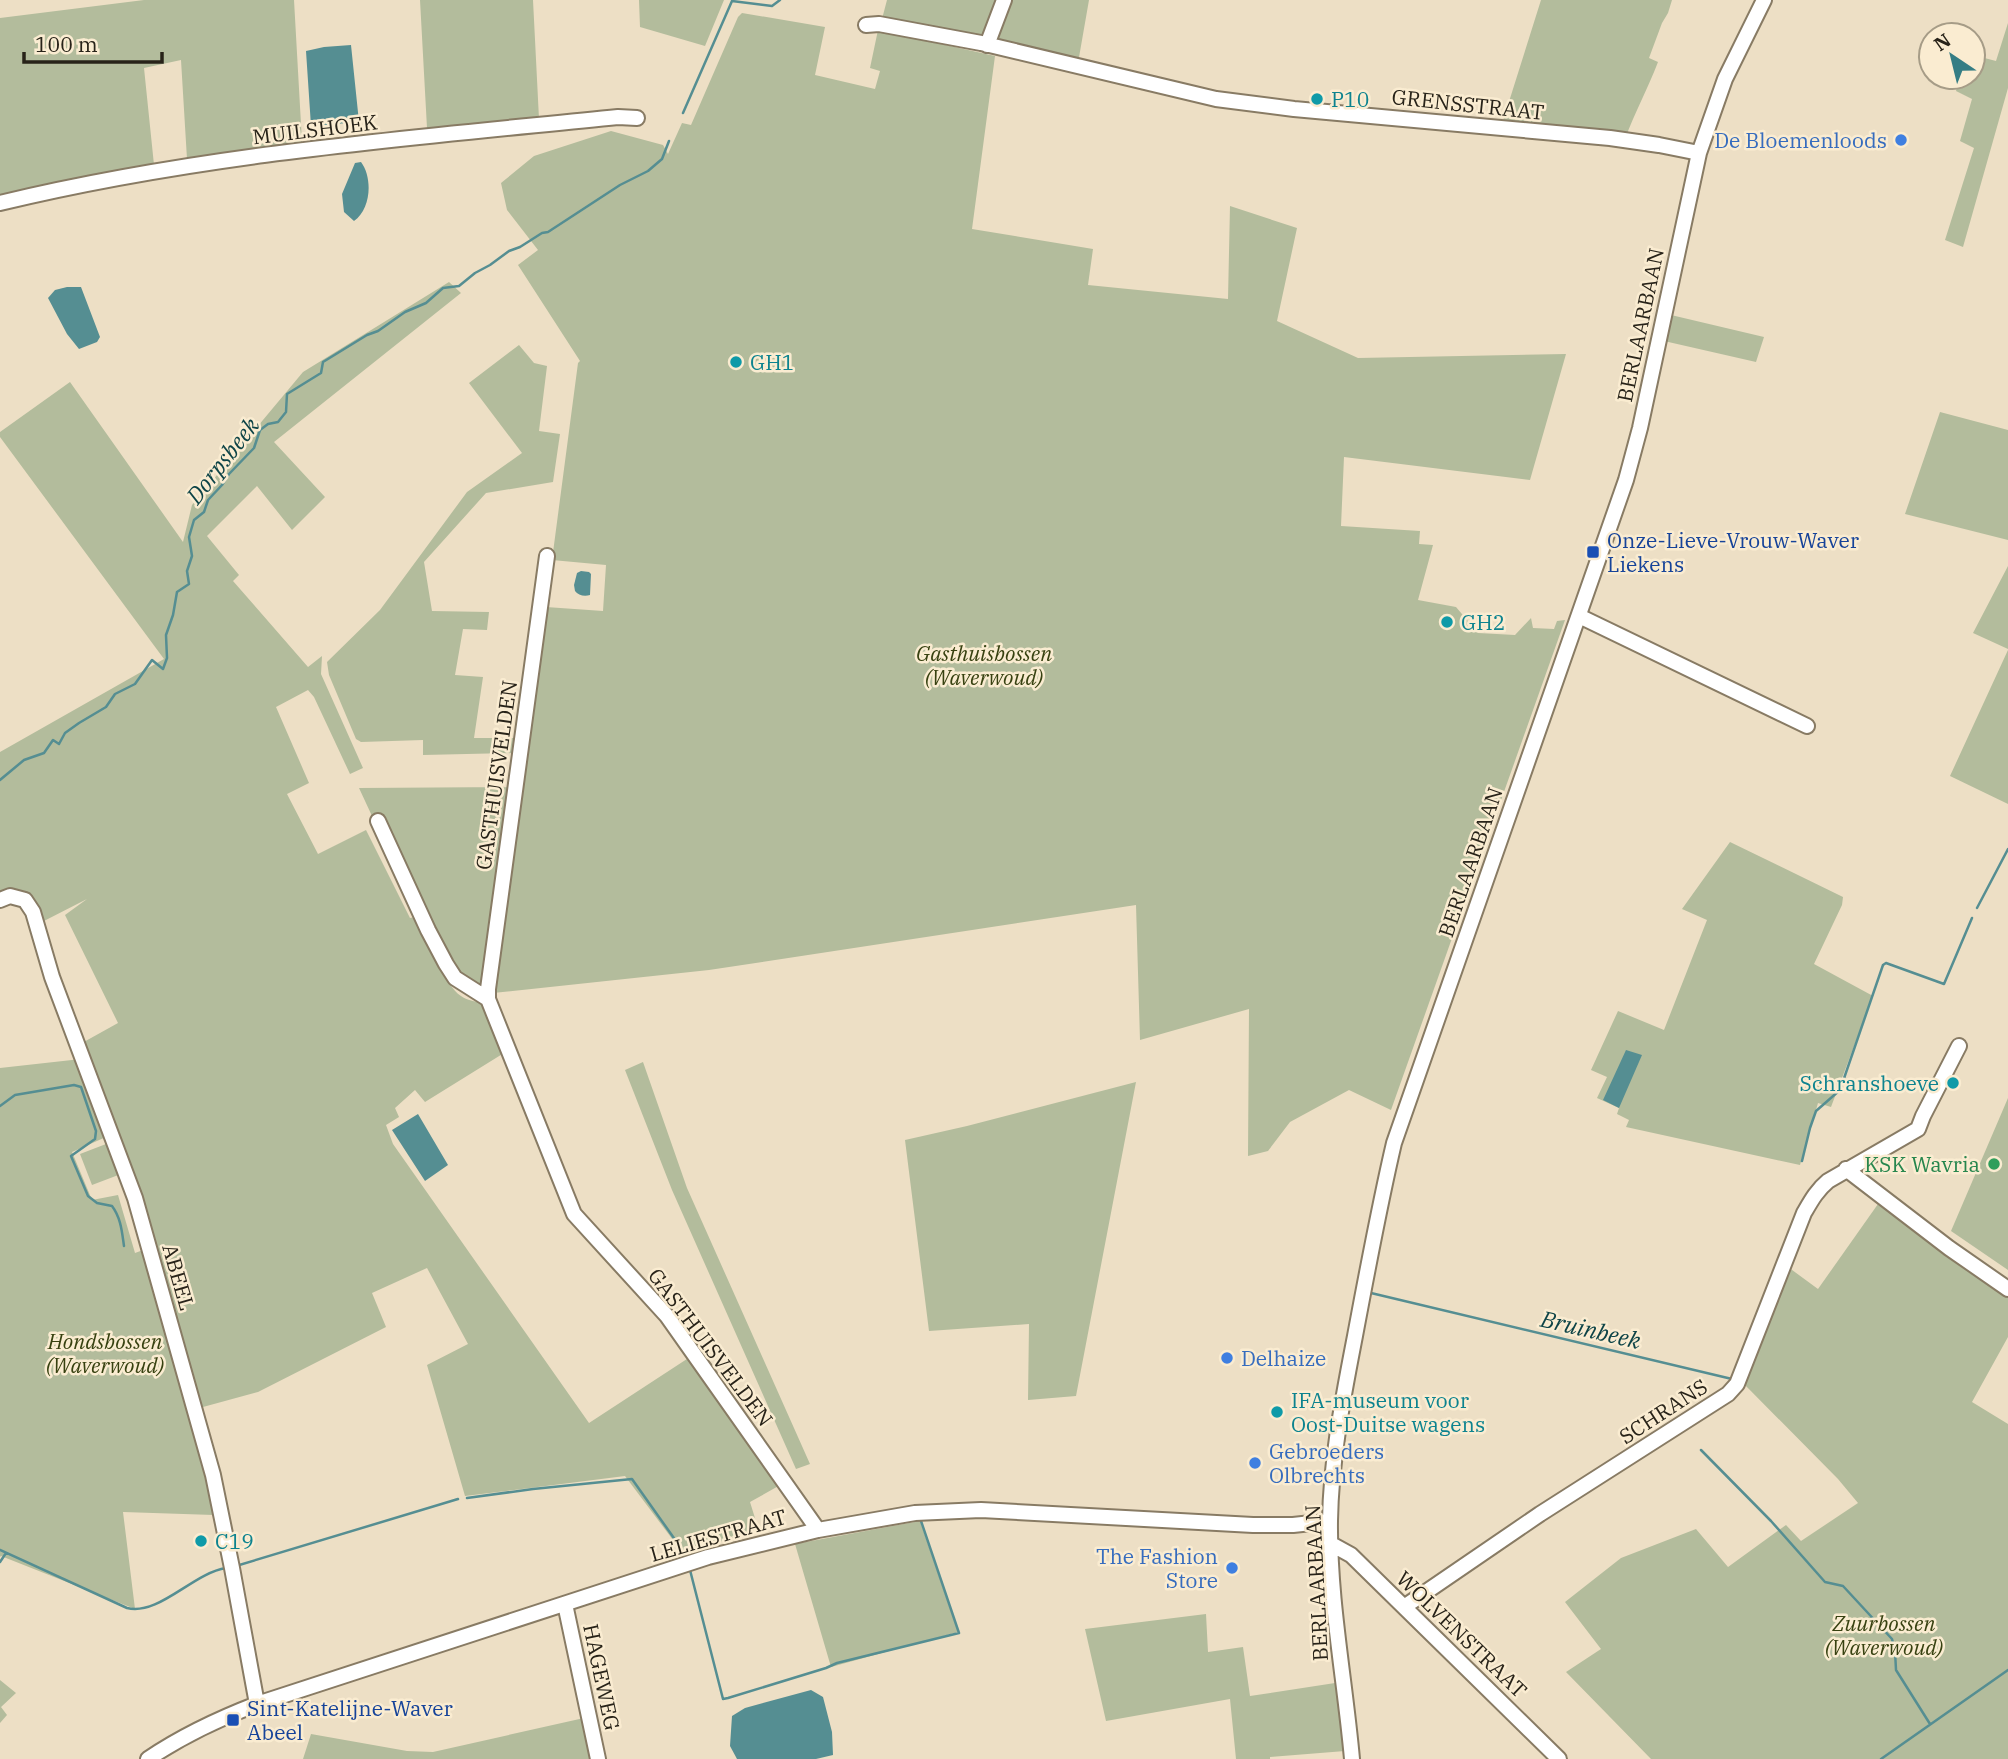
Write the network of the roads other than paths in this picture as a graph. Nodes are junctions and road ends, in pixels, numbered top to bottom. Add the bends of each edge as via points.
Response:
1 (1003, 0) edge
2 (1764, 0) edge
3 (866, 25) dead end
4 (987, 45) junction
5 (637, 118) dead end
6 (1699, 153) junction
7 (0, 203) edge
8 (547, 556) dead end
9 (1579, 616) junction
10 (1807, 726) dead end
11 (379, 821) dead end
12 (0, 900) edge
13 (488, 999) junction
14 (1959, 1046) dead end
15 (1846, 1169) junction
16 (2008, 1289) edge
17 (1331, 1521) junction
18 (818, 1530) junction
19 (1331, 1544) junction
20 (565, 1604) junction
21 (1404, 1607) junction
22 (257, 1704) junction
23 (148, 1759) edge
24 (598, 1759) edge
25 (1352, 1759) edge
26 (1559, 1759) edge

1 - 4 street
2 - 6 street, BERLAARBAAN via 1725,79
3 - 4 street, GRENSSTRAAT
4 - 6 street, GRENSSTRAAT via 1216,99 1610,138
5 - 7 street, MUILSHOEK via 447,134 200,164
6 - 9 street, BERLAARBAAN via 1640,428
8 - 13 street, GASTHUISVELDEN
9 - 10 street
9 - 17 street, BERLAARBAAN via 1394,1143 1339,1421
11 - 13 street via 446,964 455,978
12 - 22 street, ABEEL via 10,896 25,900 33,912 52,977 135,1198 213,1475
13 - 18 street, GASTHUISVELDEN via 574,1214 667,1316
14 - 15 street, SCHRANS via 1918,1129
15 - 16 street
15 - 21 street, SCHRANS via 1819,1188 1804,1213 1737,1384 1728,1394
17 - 18 street, LELIESTRAAT via 1253,1525 981,1510 915,1513
17 - 19 street, BERLAARBAAN
18 - 20 street, LELIESTRAAT via 708,1557
19 - 21 street, WOLVENSTRAAT via 1351,1555
19 - 25 street, BERLAARBAAN
20 - 22 street, LELIESTRAAT
20 - 24 street, HAGEWEG
21 - 26 street, WOLVENSTRAAT
22 - 23 street, LELIESTRAAT via 176,1740

